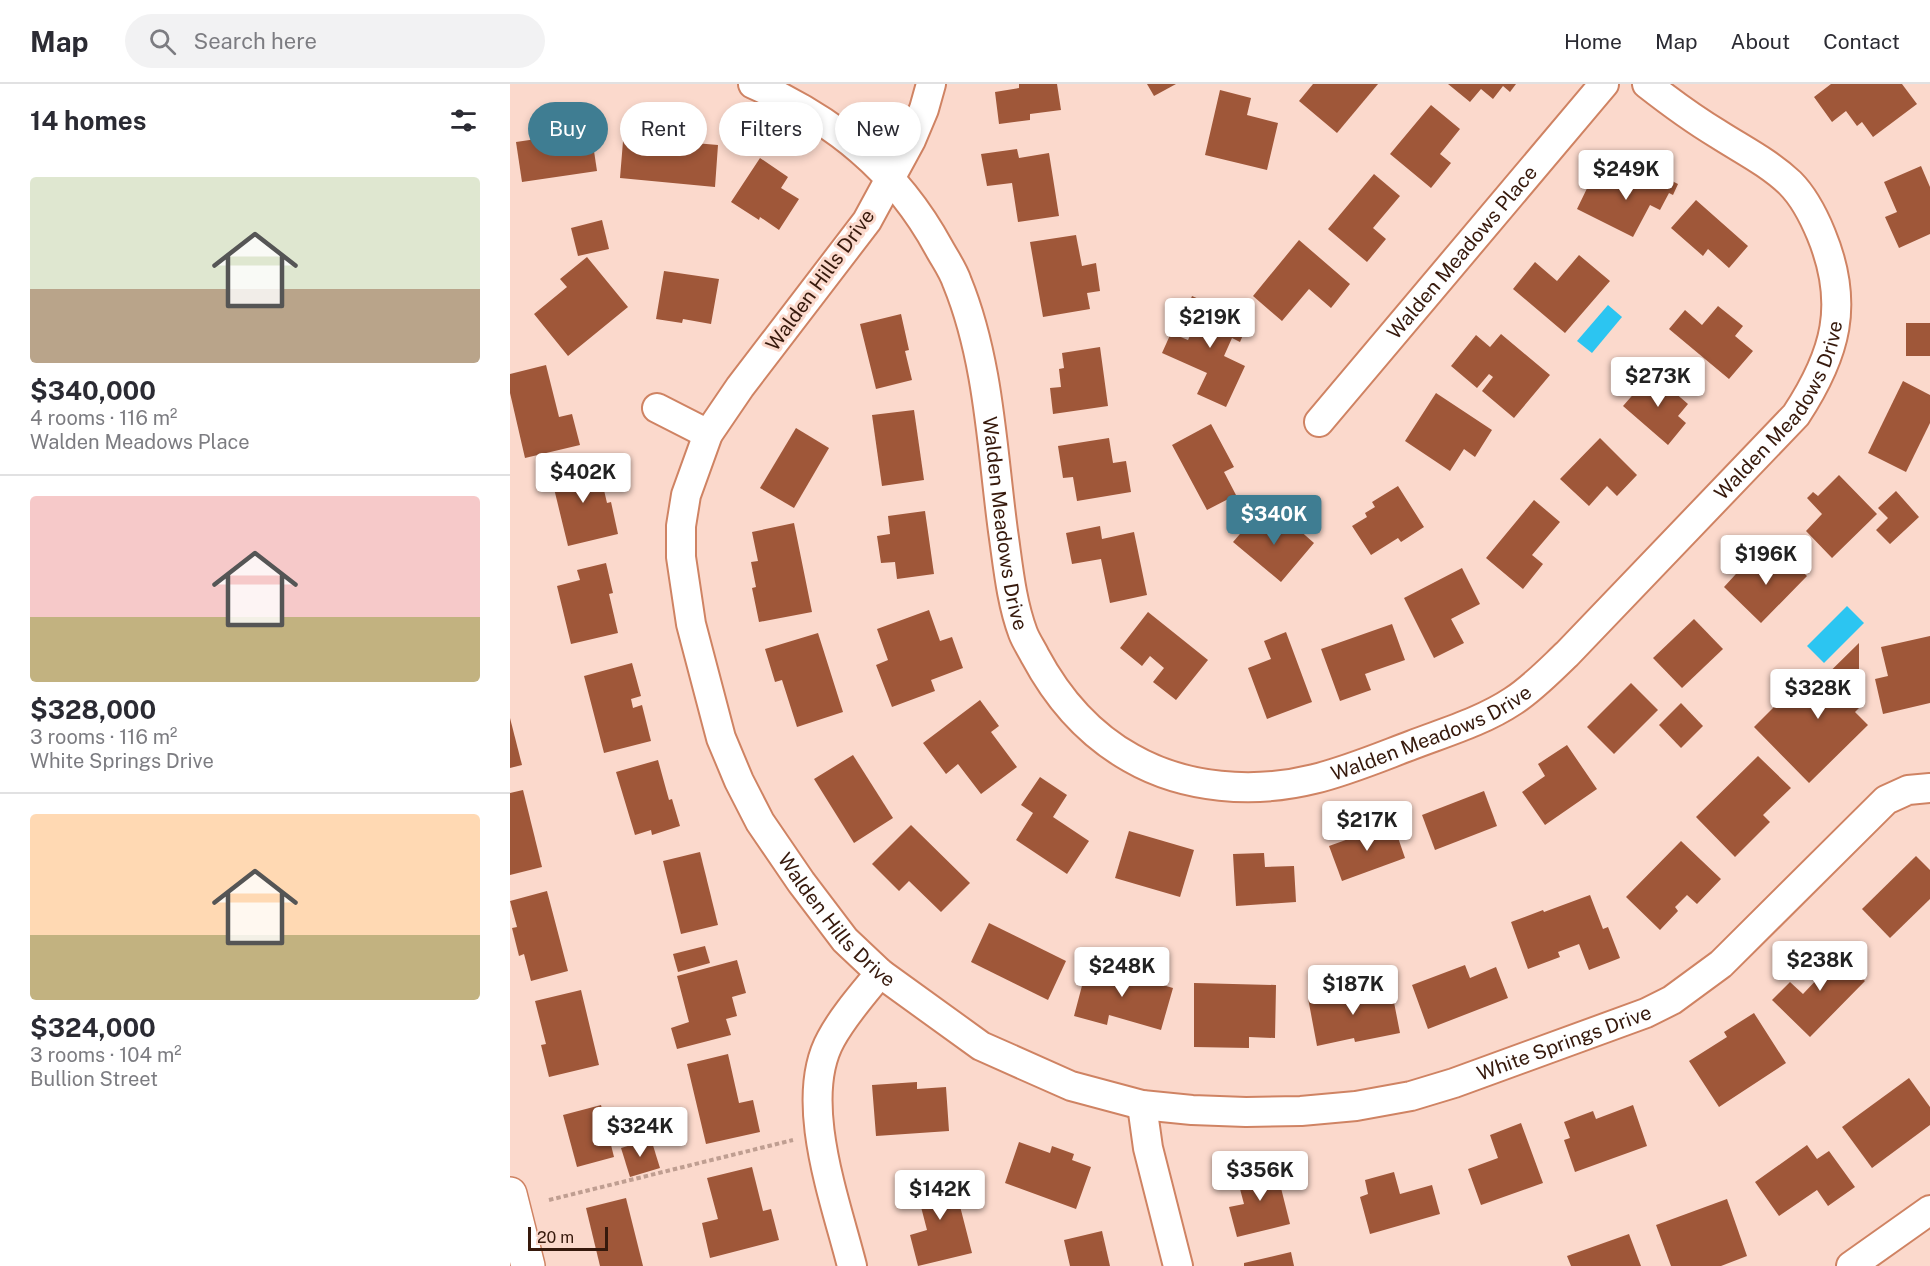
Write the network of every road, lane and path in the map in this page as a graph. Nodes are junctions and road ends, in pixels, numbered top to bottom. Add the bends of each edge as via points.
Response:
1 (753, 84) edge
2 (931, 84) edge
3 (1604, 84) edge
4 (1647, 84) edge
5 (891, 178) junction
6 (657, 408) dead end
7 (1320, 422) dead end
8 (708, 434) junction
9 (1919, 789) edge
10 (880, 973) junction
11 (1142, 1105) junction
12 (793, 1140) dead end
13 (510, 1194) edge
14 (549, 1200) dead end
15 (1930, 1210) edge
16 (528, 1266) edge
17 (852, 1266) edge
18 (1178, 1266) edge
19 (1851, 1266) edge

1 - 5 street, Walden Meadows Drive via 786,99 848,138
2 - 5 street, Walden Hills Drive via 911,140
3 - 7 street, Walden Meadows Place
4 - 5 street, Walden Meadows Drive via 1681,111 1756,156 1791,184 1815,219 1831,258 1837,301 1835,329 1815,386 1788,424 1567,654 1513,701 1444,733 1331,775 1294,784 1206,784 1146,767 1112,747 1076,717 1048,681 1023,634 1013,596 974,333 957,281 928,227
5 - 8 street, Walden Hills Drive via 867,221
6 - 8 street
8 - 10 street, Walden Hills Drive via 686,495 681,557 691,624 721,738 760,822 845,940
9 - 11 street, White Springs Drive via 1886,800 1720,964 1672,1000 1646,1013 1411,1096 1301,1111 1246,1112
10 - 11 street, Walden Hills Drive via 981,1046 1071,1086
10 - 17 street via 830,1040 817,1083 817,1117 825,1159
11 - 18 street via 1148,1148
12 - 14 path
13 - 16 street
15 - 19 street

